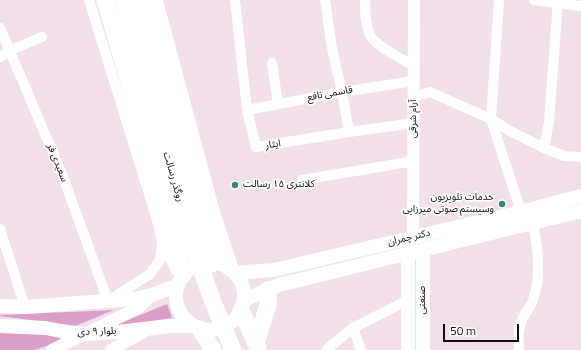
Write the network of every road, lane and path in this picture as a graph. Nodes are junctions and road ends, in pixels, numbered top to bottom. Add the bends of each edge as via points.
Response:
1 (89, 0) edge
2 (105, 0) edge
3 (123, 0) edge
4 (137, 0) edge
5 (154, 0) edge
6 (234, 0) edge
7 (325, 0) edge
8 (365, 0) edge
9 (414, 0) edge
10 (499, 0) edge
11 (534, 0) edge
12 (558, 2) edge
13 (581, 6) edge
14 (0, 28) edge
15 (42, 37) dead end
16 (10, 51) junction
17 (0, 57) edge
18 (272, 63) dead end
19 (414, 66) junction
20 (414, 81) junction
21 (342, 92) junction
22 (414, 96) junction
23 (278, 104) junction
24 (247, 110) junction
25 (491, 119) junction
26 (414, 123) junction
27 (349, 132) junction
28 (544, 148) junction
29 (581, 157) edge
30 (414, 161) junction
31 (302, 180) dead end
32 (581, 196) edge
33 (581, 211) edge
34 (521, 212) junction
35 (212, 214) junction
36 (533, 223) junction
37 (171, 227) junction
38 (0, 229) edge
39 (413, 237) junction
40 (162, 242) junction
41 (422, 249) junction
42 (408, 253) junction
43 (233, 270) junction
44 (180, 280) junction
45 (268, 290) junction
46 (152, 295) junction
47 (408, 300) junction
48 (108, 301) junction
49 (243, 305) junction
50 (0, 306) edge
51 (25, 307) junction
52 (0, 326) edge
53 (153, 327) junction
54 (197, 327) junction
55 (353, 328) junction
56 (83, 334) junction
57 (253, 348) edge
58 (52, 350) edge
59 (111, 350) edge
60 (213, 350) edge
61 (233, 350) edge
62 (326, 350) edge
63 (361, 350) edge
64 (408, 350) edge
65 (423, 350) edge
66 (519, 350) edge

1 - 40 street
2 - 37 highway
3 - 61 highway, روگذر رسالت via 192,242
4 - 57 highway, روگذر رسالت via 223,301 236,332
5 - 35 highway
6 - 24 street, ایثار
7 - 21 street
8 - 19 street via 370,36 383,48
9 - 19 street, آرام شرقی
10 - 25 street
11 - 12 street
12 - 13 street
12 - 28 street via 550,122
14 - 16 street, سعیدی فر
15 - 16 street
16 - 17 street
16 - 48 street, سعیدی فر via 62,174
18 - 23 street
19 - 20 street, آرام شرقی
20 - 21 street, قاسمی نافع
20 - 22 street, آرام شرقی
21 - 23 street, قاسمی نافع
21 - 27 street
22 - 25 street via 430,92
22 - 26 street, آرام شرقی
23 - 24 street, قاسمی نافع
24 - 27 street, ایثار via 256,147
25 - 28 street
25 - 34 street
26 - 27 street, ایثار
26 - 30 street, آرام شرقی
28 - 29 street via 564,156
30 - 31 street
30 - 39 street, آرام شرقی
32 - 34 main road, دکتر چمران
33 - 36 main road, دکتر چمران
34 - 39 main road, دکتر چمران
35 - 37 highway via 193,230
35 - 43 highway
36 - 41 main road, دکتر چمران
36 - 66 street via 538,274 531,304 520,323
37 - 44 highway
38 - 51 street
39 - 43 main road, دکتر چمران via 274,270
40 - 44 street
40 - 48 street via 160,260 150,274
41 - 42 main road, دکتر چمران
41 - 65 main road, صنعتی
42 - 45 main road, دکتر چمران via 279,285
42 - 47 main road, صنعتی
43 - 44 main road via 221,263 210,261 191,268
43 - 49 main road via 242,282
44 - 46 main road
44 - 54 main road via 176,295 177,306 182,315
45 - 49 main road, دکتر چمران
45 - 57 highway via 268,305
46 - 48 main road via 133,300
46 - 56 street via 138,308
47 - 55 street
47 - 64 main road, صنعتی
48 - 51 main road
49 - 54 main road via 236,318 228,325 210,330
49 - 57 highway
50 - 51 main road
52 - 56 main road, بلوار ۹ دی via 46,328
53 - 54 main road, بلوار ۹ دی
53 - 56 main road, بلوار ۹ دی
53 - 59 street
54 - 60 highway
55 - 62 street
55 - 63 street
56 - 58 street

